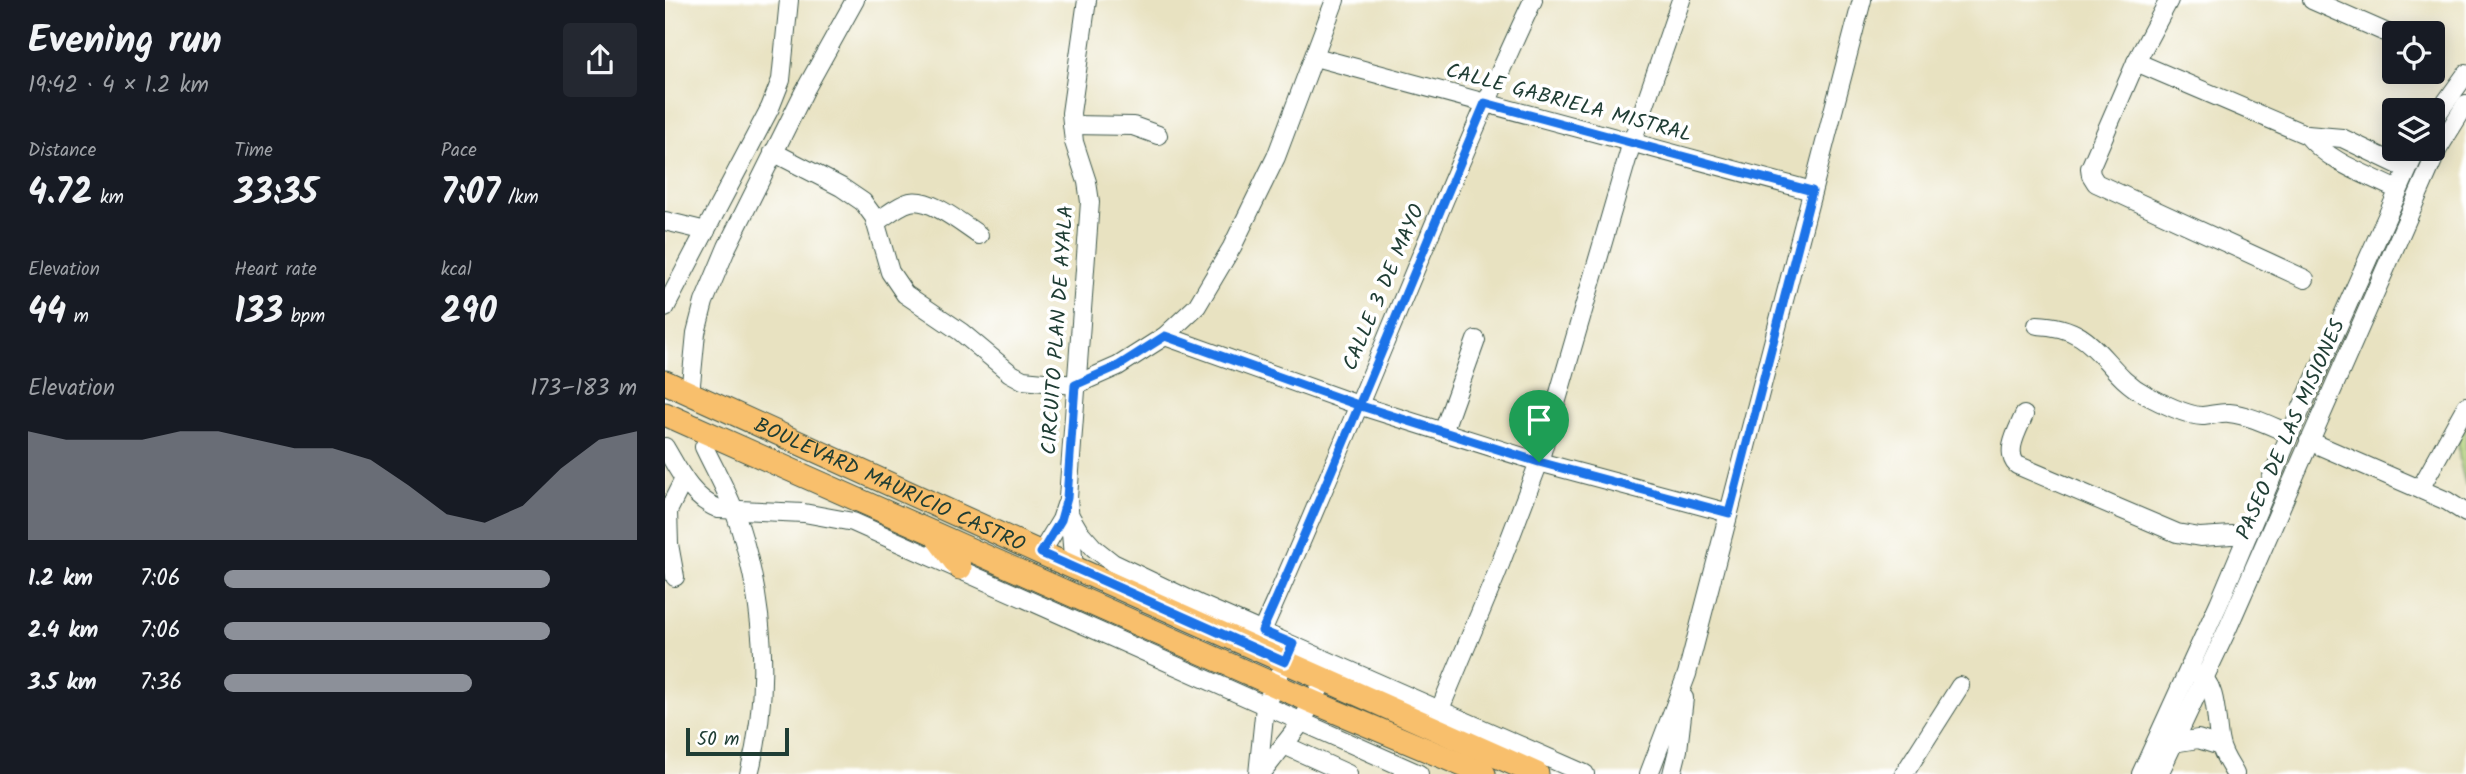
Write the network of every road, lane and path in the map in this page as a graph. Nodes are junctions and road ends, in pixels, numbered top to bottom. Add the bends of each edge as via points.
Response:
1 (789, 0) edge
2 (855, 0) edge
3 (1087, 0) edge
4 (1335, 0) edge
5 (1533, 0) edge
6 (1681, 0) edge
7 (1861, 0) edge
8 (2169, 0) edge
9 (2312, 0) edge
10 (2382, 31) edge
11 (1315, 57) junction
12 (2136, 62) junction
13 (2466, 74) edge
14 (781, 80) junction
15 (805, 90) junction
16 (1485, 103) junction
17 (2445, 103) edge
18 (2466, 104) edge
19 (1072, 125) junction
20 (1158, 135) dead end
21 (2307, 135) junction
22 (1632, 142) junction
23 (773, 152) junction
24 (2411, 161) edge
25 (2407, 169) junction
26 (2398, 190) junction
27 (1812, 191) junction
28 (665, 221) edge
29 (876, 222) junction
30 (706, 231) junction
31 (979, 235) dead end
32 (2305, 279) dead end
33 (665, 308) edge
34 (2036, 325) dead end
35 (1165, 336) junction
36 (1476, 340) dead end
37 (665, 382) edge
38 (691, 384) dead end
39 (1075, 385) junction
40 (1358, 405) junction
41 (665, 414) edge
42 (2465, 414) edge
43 (2024, 415) dead end
44 (1443, 432) junction
45 (2290, 434) junction
46 (2309, 441) junction
47 (665, 447) edge
48 (704, 447) dead end
49 (1539, 462) junction
50 (684, 478) junction
51 (2420, 489) junction
52 (1068, 506) junction
53 (734, 509) junction
54 (1729, 513) junction
55 (2466, 513) edge
56 (934, 534) junction
57 (2248, 534) junction
58 (1041, 553) junction
59 (960, 568) junction
60 (1074, 568) junction
61 (675, 577) dead end
62 (1197, 613) junction
63 (1262, 631) junction
64 (1289, 653) junction
65 (1329, 671) junction
66 (2197, 673) junction
67 (1687, 674) junction
68 (1275, 684) junction
69 (1960, 686) dead end
70 (1313, 702) junction
71 (1265, 706) junction
72 (1440, 709) junction
73 (1301, 723) junction
74 (2173, 743) junction
75 (1284, 745) junction
76 (2220, 746) junction
77 (1678, 750) junction
78 (749, 774) edge
79 (1259, 774) edge
80 (1348, 774) edge
81 (1419, 774) edge
82 (1484, 774) edge
83 (1537, 774) edge
84 (1585, 774) edge
85 (1649, 774) edge
86 (1672, 774) edge
87 (1683, 774) edge
88 (1905, 774) edge
89 (2141, 774) edge
90 (2159, 774) edge
91 (2235, 774) edge

1 - 14 street
2 - 15 street
3 - 19 street, CIRCUITO PLAN DE AYALA
4 - 11 street
5 - 16 street, CALLE 3 DE MAYO
6 - 22 street
7 - 27 street
8 - 12 street
9 - 10 street
11 - 16 street, CALLE GABRIELA MISTRAL
11 - 35 street via 1276,158 1232,247 1197,306
12 - 21 street
12 - 32 street via 2090,168 2096,183
13 - 17 street
14 - 15 street
14 - 30 street
15 - 23 street
16 - 22 street, CALLE GABRIELA MISTRAL
16 - 40 street, CALLE 3 DE MAYO
18 - 46 street, PASEO DE LAS MISIONES via 2438,149
19 - 20 street via 1133,126
19 - 39 street, CIRCUITO PLAN DE AYALA via 1090,202
21 - 25 street via 2342,138
21 - 26 street via 2331,158
22 - 27 street, CALLE GABRIELA MISTRAL
22 - 49 street
23 - 29 street via 841,187 863,202
23 - 38 street via 704,302
24 - 25 street, PASEO DE LAS MISIONES
25 - 26 street, PASEO DE LAS MISIONES
26 - 45 street, PASEO DE LAS MISIONES
27 - 54 street
28 - 30 street
29 - 31 street via 901,206 920,202
29 - 39 street via 890,272 905,294 1023,380
30 - 33 street
34 - 45 street via 2056,326 2092,344 2129,384 2147,396 2189,413 2240,415
35 - 39 street via 1118,366
35 - 40 street
36 - 44 street
37 - 58 main road, BOULEVARD MAURICIO CASTRO
39 - 52 street, CIRCUITO PLAN DE AYALA
40 - 44 street
40 - 63 street, CALLE 3 DE MAYO
41 - 56 main road, BOULEVARD MAURICIO CASTRO
42 - 51 street
43 - 57 street via 2010,452 2017,465 2177,533 2200,537
44 - 49 street
45 - 57 street, PASEO DE LAS MISIONES
46 - 51 street
46 - 66 street, PASEO DE LAS MISIONES
47 - 50 street
48 - 53 street
49 - 54 street
49 - 72 street
50 - 53 street via 709,505
50 - 61 street via 668,511
51 - 55 street
52 - 58 street, CIRCUITO PLAN DE AYALA
52 - 60 street, CIRCUITO PLAN DE AYALA
52 - 62 street via 1087,539 1113,563
53 - 59 street via 804,513 853,522
53 - 78 street via 752,577 763,655
54 - 67 street
56 - 59 main road
56 - 68 main road, BOULEVARD MAURICIO CASTRO
57 - 66 street, PASEO DE LAS MISIONES
58 - 60 main road, BOULEVARD MAURICIO CASTRO
59 - 71 street
60 - 62 main road, BOULEVARD MAURICIO CASTRO
62 - 63 street
62 - 64 main road, BOULEVARD MAURICIO CASTRO
63 - 64 street
64 - 65 main road, BOULEVARD MAURICIO CASTRO
64 - 68 street
65 - 70 street
65 - 72 street
65 - 83 main road, BOULEVARD MAURICIO CASTRO
66 - 74 street, PASEO DE LAS MISIONES
66 - 76 street via 2213,698
66 - 89 street, PASEO DE LAS MISIONES
67 - 77 street
67 - 85 street
68 - 70 main road, BOULEVARD MAURICIO CASTRO
68 - 71 street
69 - 88 street
70 - 73 street
70 - 82 main road, BOULEVARD MAURICIO CASTRO
71 - 73 street
71 - 79 street
72 - 84 street
73 - 75 street
73 - 81 street
74 - 76 street via 2198,739
74 - 90 street, PASEO DE LAS MISIONES
75 - 79 street
75 - 80 street
76 - 91 street
77 - 86 street
77 - 87 street

